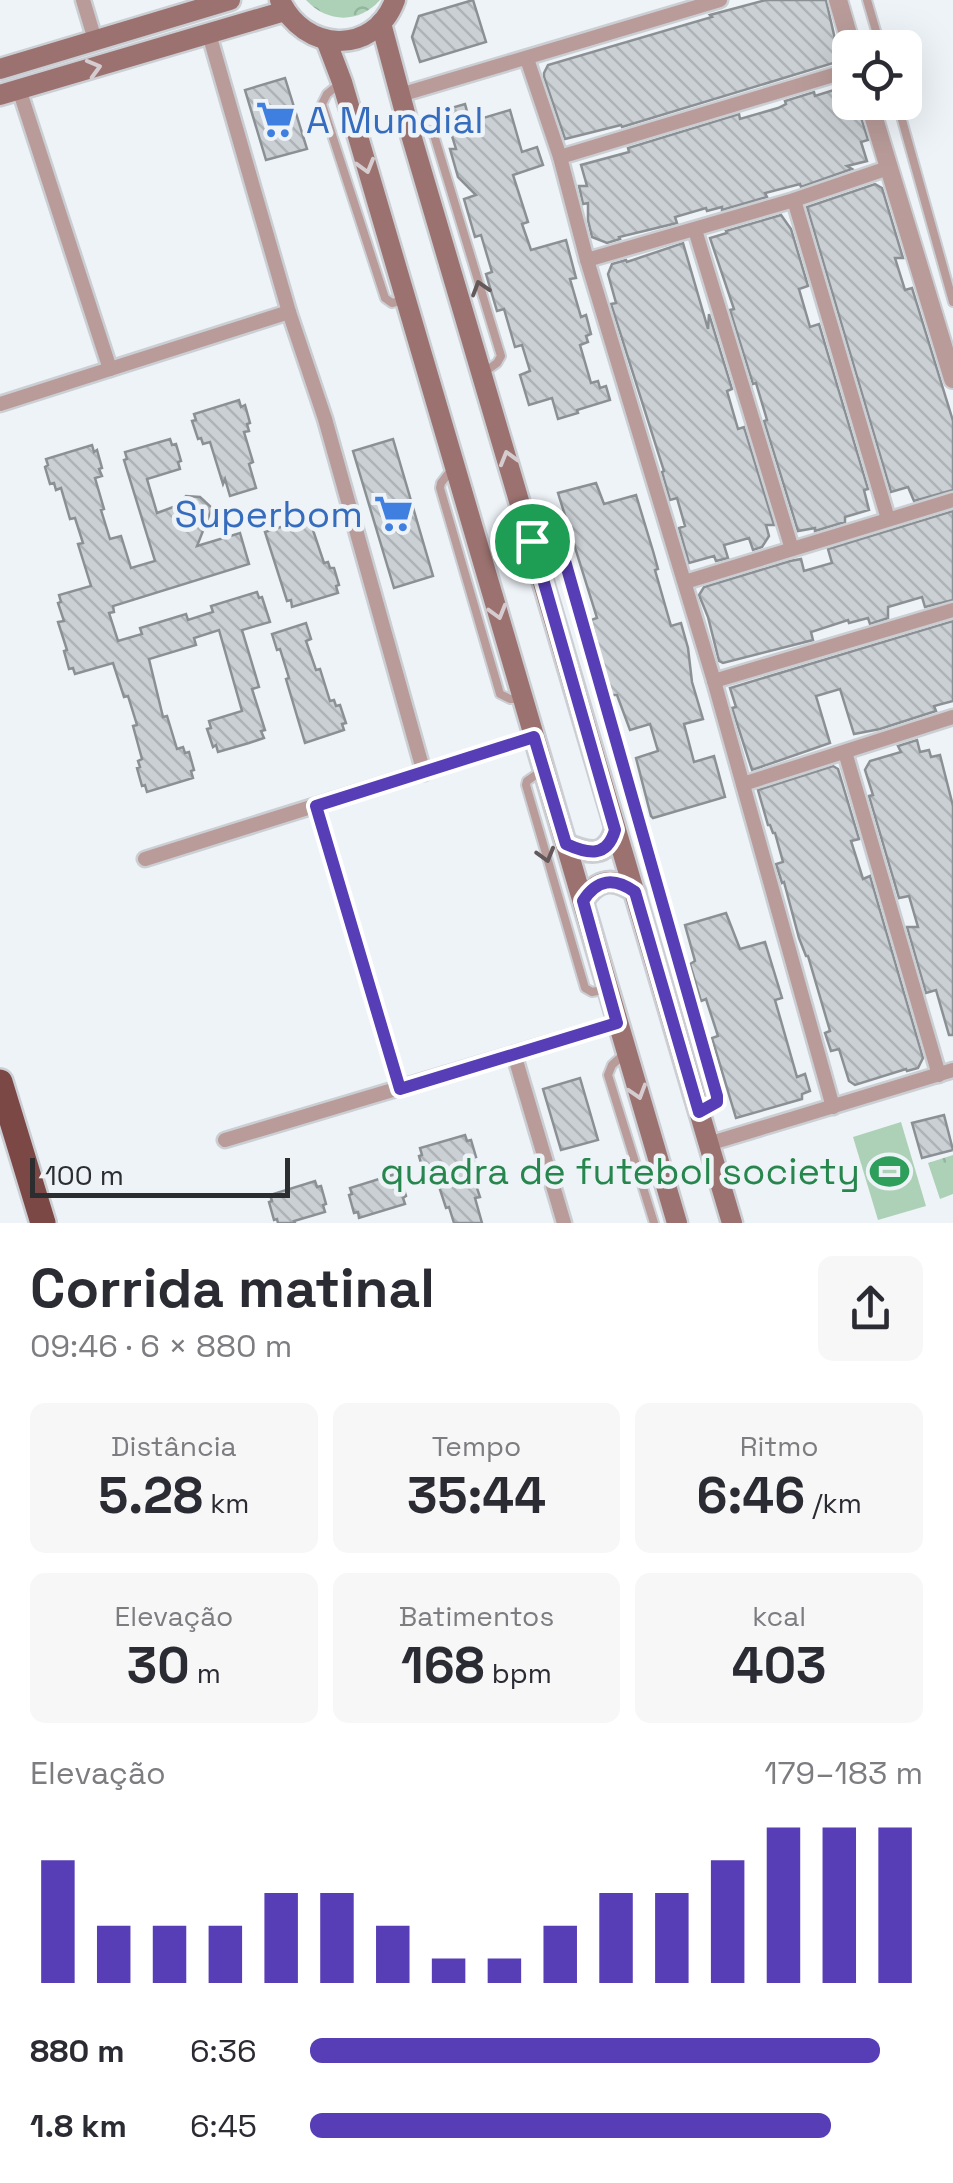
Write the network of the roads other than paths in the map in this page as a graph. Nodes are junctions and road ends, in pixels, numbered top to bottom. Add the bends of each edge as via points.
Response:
1 (82, 0) edge
2 (230, 0) edge
3 (396, 0) edge
4 (720, 0) edge
5 (838, 0) edge
6 (867, 0) edge
7 (282, 6) edge
8 (381, 24) junction
9 (847, 30) edge
10 (876, 30) edge
11 (208, 34) junction
12 (95, 40) junction
13 (326, 40) junction
14 (527, 59) junction
15 (0, 69) edge
16 (832, 75) edge
17 (9, 92) edge
18 (400, 95) junction
19 (873, 120) edge
20 (902, 120) edge
21 (560, 157) junction
22 (888, 168) junction
23 (794, 200) junction
24 (694, 230) junction
25 (587, 260) junction
26 (953, 302) edge
27 (290, 312) junction
28 (110, 368) junction
29 (953, 379) edge
30 (0, 404) edge
31 (953, 500) edge
32 (888, 518) junction
33 (532, 541) junction
34 (792, 549) junction
35 (685, 582) junction
36 (953, 610) edge
37 (714, 681) junction
38 (951, 718) edge
39 (953, 735) edge
40 (534, 737) junction
41 (846, 752) junction
42 (544, 769) junction
43 (424, 773) junction
44 (743, 784) junction
45 (316, 806) junction
46 (615, 830) junction
47 (566, 844) junction
48 (145, 858) dead end
49 (635, 892) junction
50 (583, 901) junction
51 (608, 988) junction
52 (617, 1023) junction
53 (626, 1052) junction
54 (514, 1054) junction
55 (946, 1073) edge
56 (0, 1082) edge
57 (400, 1089) junction
58 (833, 1106) junction
59 (699, 1112) junction
60 (225, 1140) dead end
61 (708, 1144) junction
62 (43, 1223) edge
63 (564, 1223) edge
64 (654, 1223) edge
65 (677, 1223) edge
66 (732, 1223) edge

1 - 12 street
2 - 12 main road
3 - 8 main road
4 - 14 street
5 - 9 street
6 - 10 lane
7 - 11 main road
7 - 13 main road via 296,25
8 - 13 main road via 355,39
8 - 18 main road
17 -> 11 main road
11 - 27 street
12 - 15 main road
13 -> 40 main road
14 - 18 street
14 - 21 street
16 - 21 street
17 - 28 street
33 -> 18 main road
19 - 22 street
20 - 26 lane
21 - 25 street
22 - 23 street
22 - 29 street
23 - 24 street
23 - 32 street
24 - 25 street
24 - 34 street
25 - 35 street
27 - 28 street
27 - 43 street
28 - 30 street
31 - 32 street
32 - 34 street
33 - 46 main road
33 - 59 lane via 561,547 717,1096
34 - 35 street
35 - 37 street
36 - 37 street
37 - 44 street
38 - 39 street
38 - 41 street
40 - 42 main road
40 - 43 street
41 - 44 street
41 - 55 street
42 - 47 main road
42 -> 51 lane via 526,785 585,988
43 - 45 street
44 - 58 street
45 - 48 street
45 - 57 street
46 - 47 main road via 597,851
46 - 49 main road
47 - 50 main road
49 - 50 main road via 606,882
49 - 59 main road
50 - 51 main road
51 - 52 main road
52 - 53 main road
52 - 54 street
53 - 64 lane via 608,1075
53 -> 65 main road
54 - 57 street
54 - 63 street
55 - 58 street
56 - 62 highway
57 - 60 street
58 - 61 street
59 - 61 main road
61 - 66 main road

